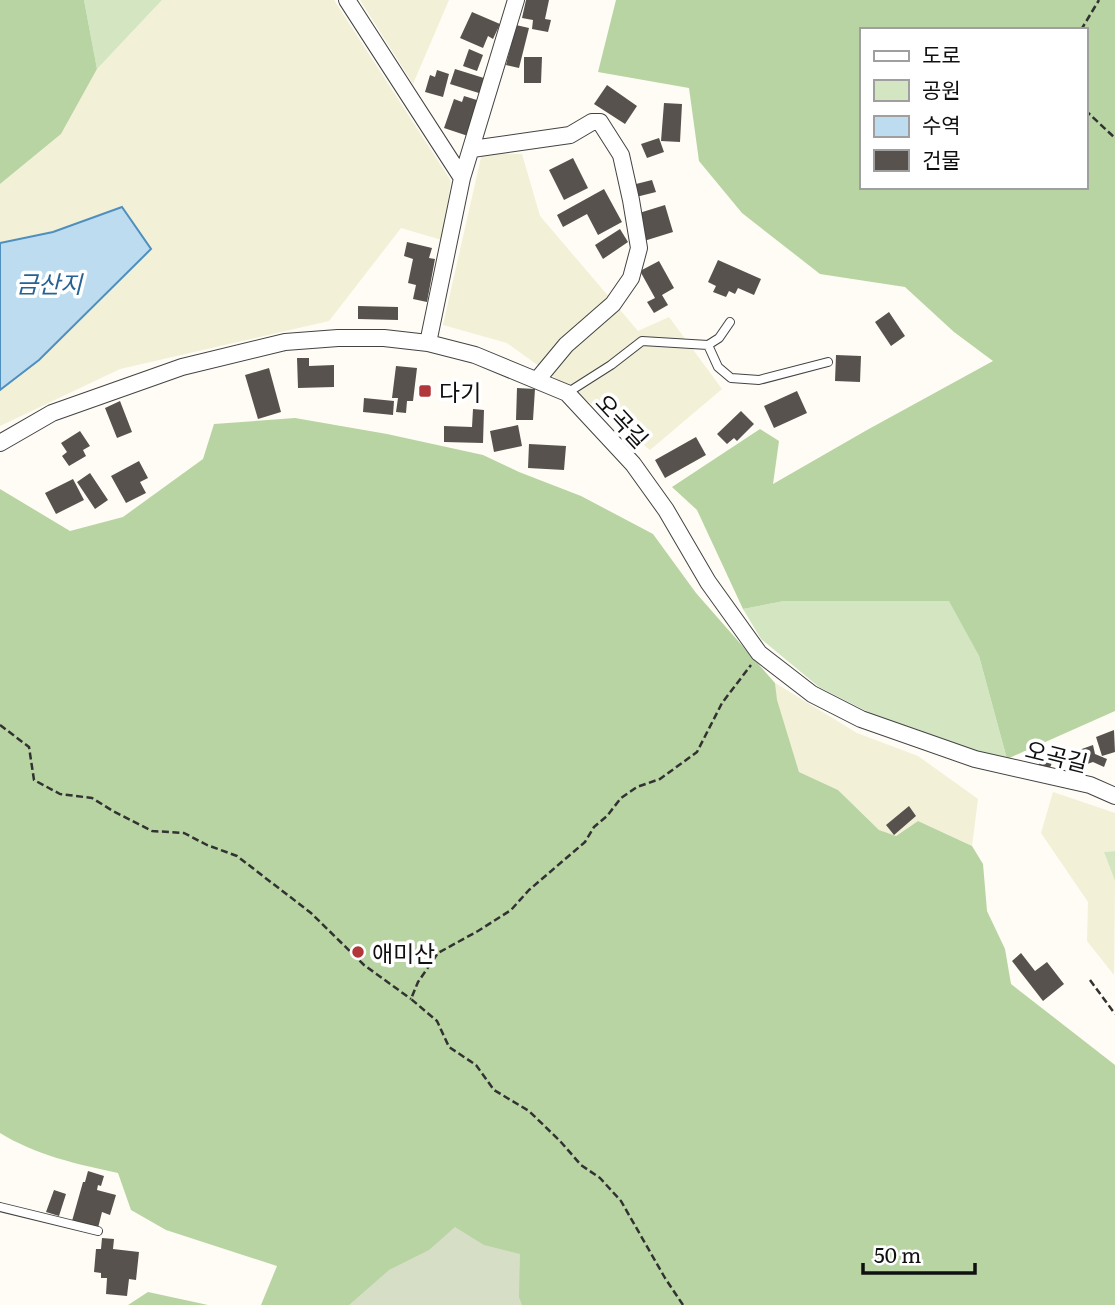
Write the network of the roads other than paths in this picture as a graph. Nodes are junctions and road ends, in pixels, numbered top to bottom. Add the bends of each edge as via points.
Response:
1 (347, 0) edge
2 (516, 0) edge
3 (472, 149) junction
4 (462, 178) junction
5 (730, 322) dead end
6 (428, 343) junction
7 (708, 345) junction
8 (828, 362) dead end
9 (537, 380) junction
10 (567, 393) junction
11 (0, 443) edge
12 (1115, 796) edge
13 (0, 1207) edge
14 (98, 1231) dead end

1 - 4 street
2 - 3 street
3 - 4 street
3 - 9 street via 569,135 600,122 621,155 639,248 631,278 613,304 566,345
4 - 6 street
5 - 7 lane
6 - 9 street, 오곡길 via 475,355
6 - 11 street, 오곡길 via 384,338 285,342 182,367 52,413
7 - 8 lane via 718,367 730,378 759,380
7 - 10 lane via 642,341
9 - 10 street, 오곡길
10 - 12 street, 오곡길 via 634,464 759,653 811,694 861,719 975,759 1090,785
13 - 14 lane

